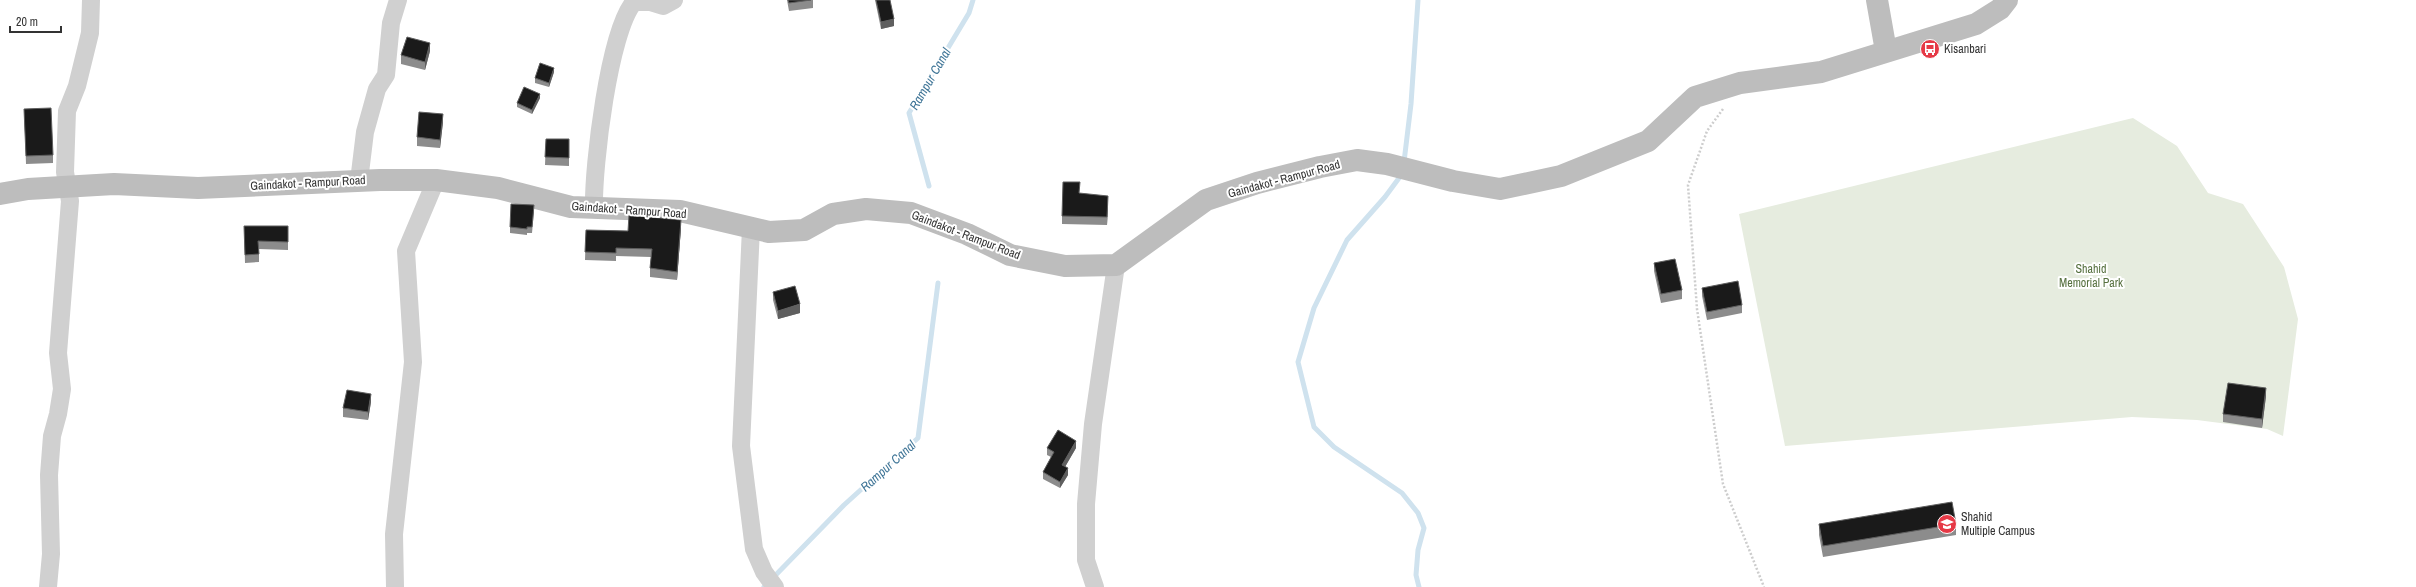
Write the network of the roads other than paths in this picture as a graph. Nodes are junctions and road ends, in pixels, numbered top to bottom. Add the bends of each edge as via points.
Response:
1 (90, 0) edge
2 (398, 0) edge
3 (674, 0) edge
4 (1877, 0) edge
5 (2007, 0) edge
6 (1886, 51) junction
7 (436, 180) junction
8 (359, 181) junction
9 (69, 186) junction
10 (0, 194) edge
11 (594, 208) junction
12 (751, 228) junction
13 (1116, 265) junction
14 (48, 587) edge
15 (395, 587) edge
16 (775, 587) edge
17 (1094, 587) edge

1 - 9 street via 90,33 77,86 67,111 65,172
2 - 8 street via 391,23 386,75 377,89 365,132
3 - 11 street via 663,6 650,2 634,2 626,11 618,31 599,140
4 - 6 main road
5 - 6 main road via 2000,9 1976,24
6 - 13 main road, Gaindakot - Rampur Road via 1821,72 1740,84 1695,96 1648,141 1561,176 1500,189 1387,164 1357,160 1257,184 1206,200
7 - 8 main road, Gaindakot - Rampur Road
7 - 11 main road, Gaindakot - Rampur Road via 498,188 571,207
7 - 15 street via 406,251 414,362 394,534
8 - 9 main road, Gaindakot - Rampur Road via 198,188 114,184
9 - 10 main road, Gaindakot - Rampur Road
9 - 14 street via 67,248 58,352 62,389 52,436 49,475 51,554
11 - 12 main road, Gaindakot - Rampur Road via 680,211
12 - 13 main road, Gaindakot - Rampur Road via 769,232 804,230 834,214 866,209 904,213 967,234 1010,255 1065,266
12 - 16 street via 741,446 754,549 764,572
13 - 17 street via 1093,424 1086,504 1086,560

